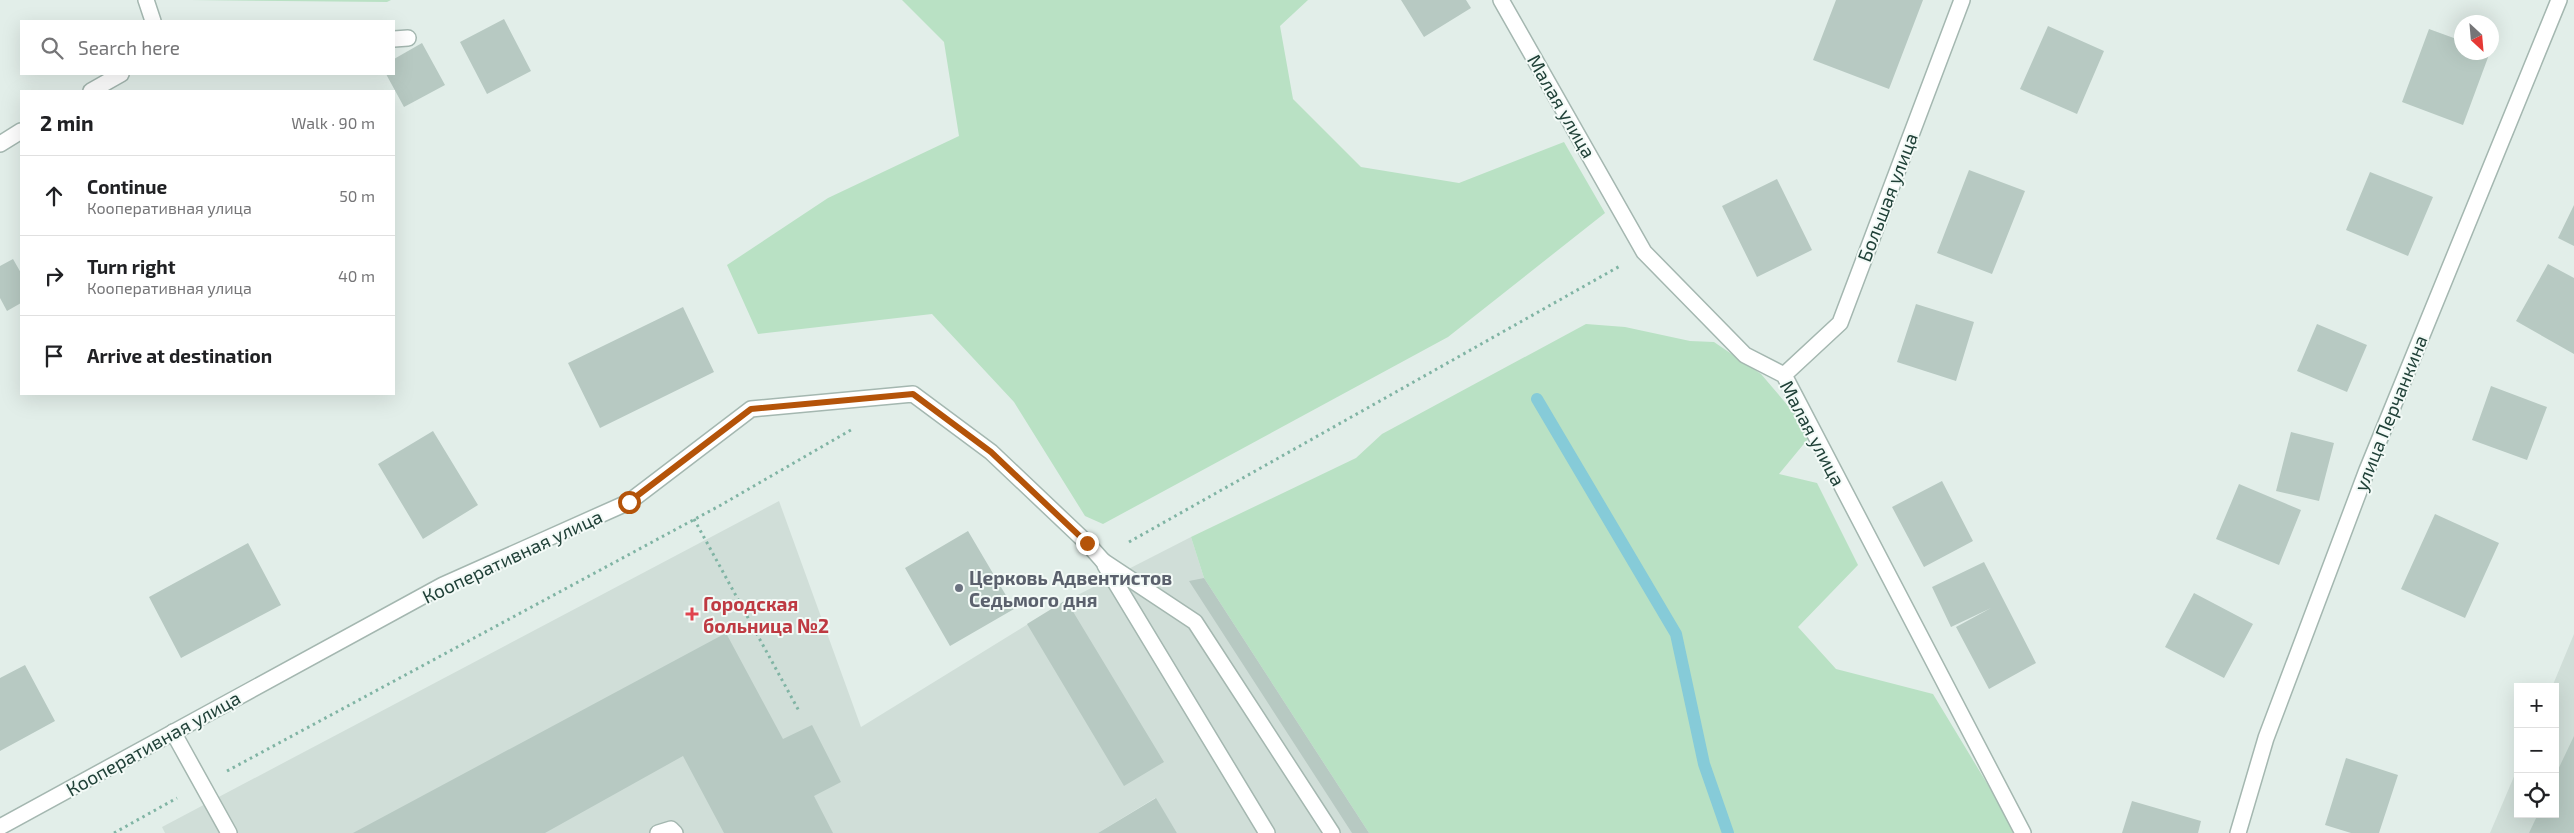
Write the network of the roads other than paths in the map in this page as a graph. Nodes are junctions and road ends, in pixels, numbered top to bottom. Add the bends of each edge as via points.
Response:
1 (146, 0) edge
2 (1501, 0) edge
3 (1962, 0) edge
4 (2559, 0) edge
5 (153, 20) edge
6 (119, 75) edge
7 (93, 90) edge
8 (20, 133) edge
9 (0, 144) edge
10 (1784, 375) junction
11 (1103, 561) junction
12 (173, 732) junction
13 (0, 827) edge
14 (229, 833) edge
15 (658, 833) edge
16 (675, 833) edge
17 (1266, 833) edge
18 (1332, 833) edge
19 (2023, 833) edge
20 (2238, 833) edge

1 - 5 street
2 - 10 street, Малая улица via 1644,252 1745,355
3 - 10 street, Большая улица via 1840,323
4 - 20 street, улица Перчанкина via 2367,470 2266,738
6 - 7 street
8 - 9 street
10 - 19 street, Малая улица
11 - 12 street, Кооперативная улица via 991,452 913,394 751,409 629,502 443,584
11 - 17 street
11 - 18 street via 1195,622
12 - 13 street, Кооперативная улица
12 - 14 street
15 - 16 street via 671,829

